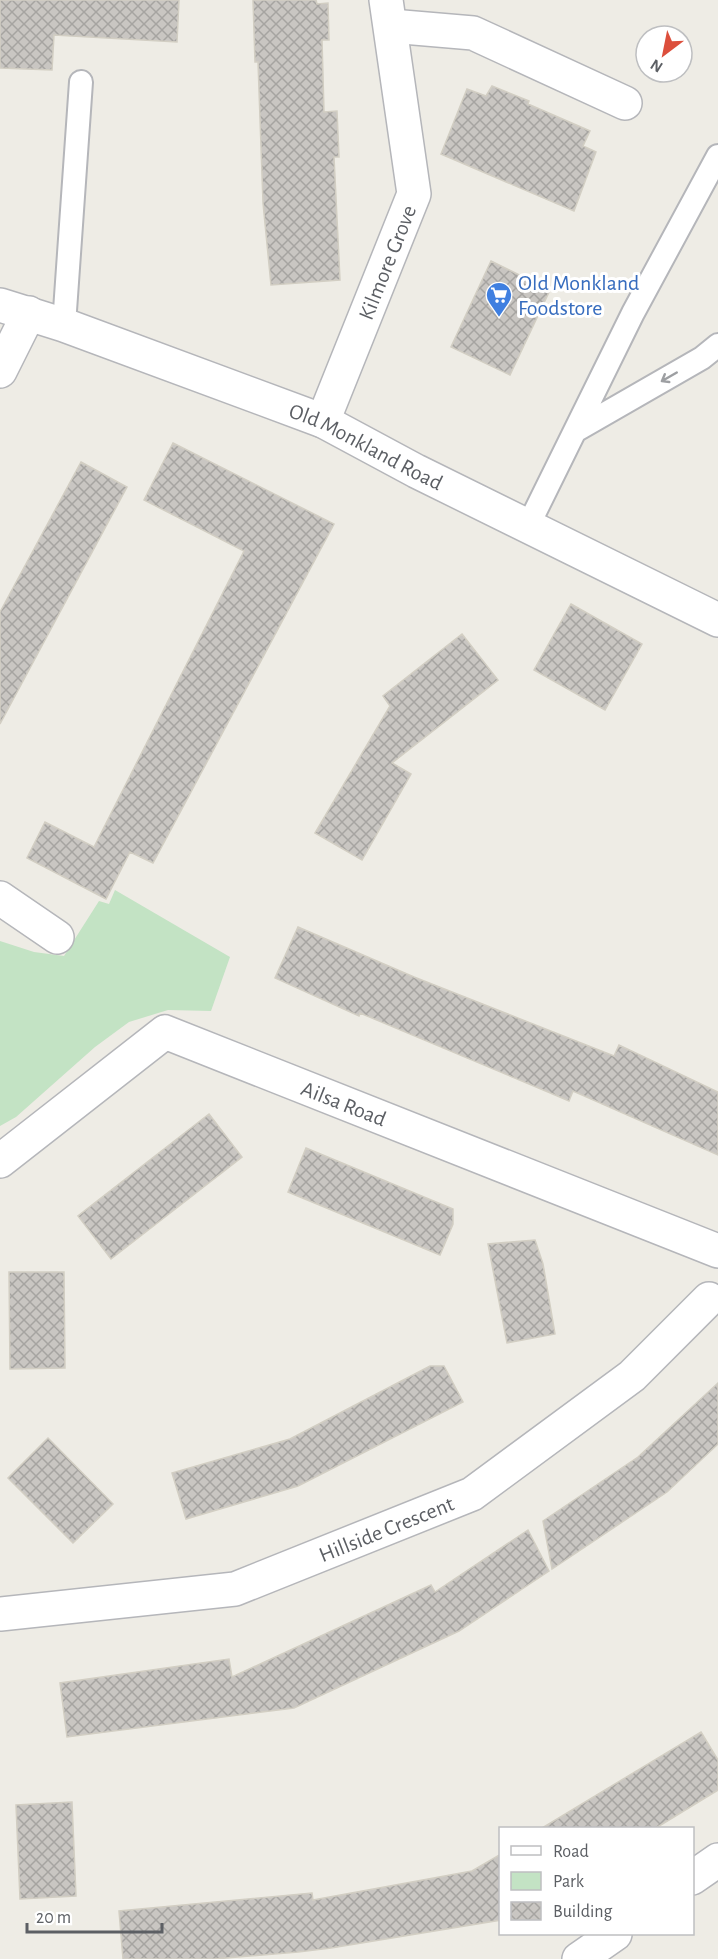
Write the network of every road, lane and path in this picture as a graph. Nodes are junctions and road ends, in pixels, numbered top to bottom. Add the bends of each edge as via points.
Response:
1 (389, 13) edge
2 (81, 82) dead end
3 (625, 103) dead end
4 (718, 156) edge
5 (15, 309) edge
6 (64, 325) junction
7 (718, 345) edge
8 (0, 371) edge
9 (323, 421) junction
10 (575, 431) junction
11 (528, 526) junction
12 (718, 620) edge
13 (0, 898) edge
14 (57, 937) dead end
15 (0, 1161) edge
16 (718, 1251) edge
17 (709, 1299) dead end
18 (0, 1614) edge
19 (718, 1860) edge
20 (694, 1877) edge
21 (614, 1935) edge
22 (579, 1959) edge

1 - 3 street, Kilmore Grove via 473,33
1 - 9 street, Kilmore Grove via 414,194
2 - 6 lane
4 - 10 lane
5 - 6 street, Old Monkland Road
5 - 8 street
6 - 9 street, Old Monkland Road
7 -> 10 lane
9 - 11 street, Old Monkland Road
10 - 11 lane
11 - 12 street, Old Monkland Road
13 - 14 street
15 - 16 street, Ailsa Road via 165,1032
17 - 18 street, Hillside Crescent via 632,1376 472,1494 236,1589
19 - 20 street
21 - 22 street

